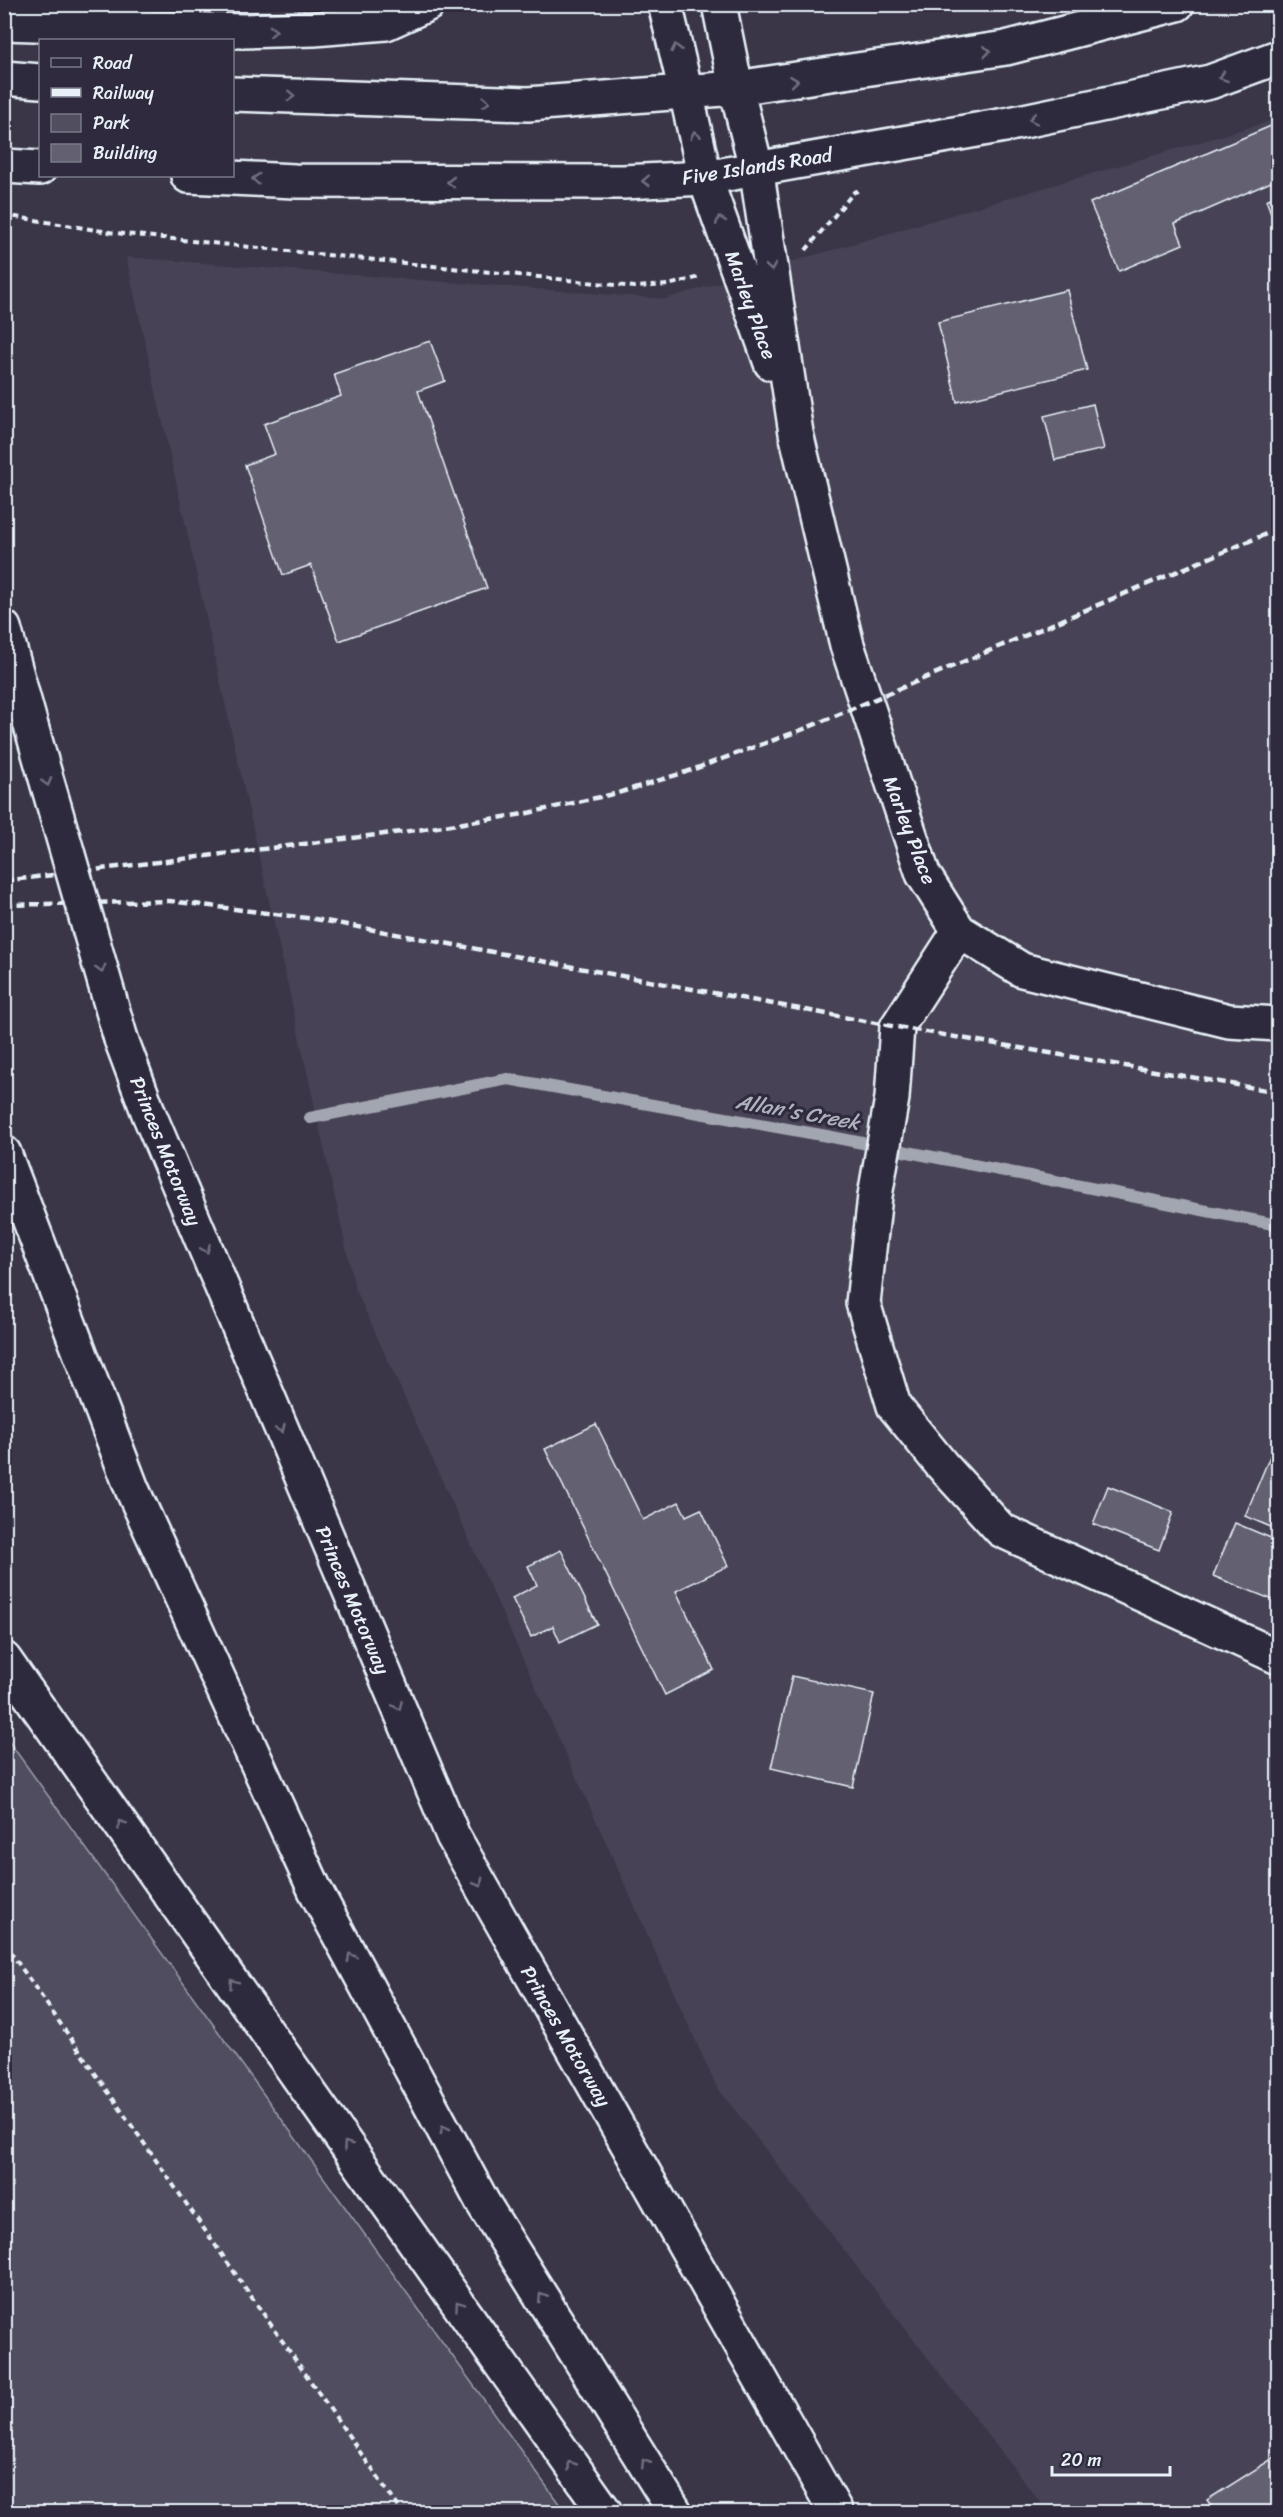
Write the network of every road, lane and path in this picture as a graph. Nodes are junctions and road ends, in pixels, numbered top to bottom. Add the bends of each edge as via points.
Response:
1 (428, 4) edge
2 (665, 4) edge
3 (719, 4) edge
4 (1177, 4) edge
5 (4, 23) edge
6 (1278, 57) edge
7 (4, 78) edge
8 (39, 81) edge
9 (736, 88) junction
10 (686, 92) junction
11 (234, 94) edge
12 (4, 166) edge
13 (756, 167) junction
14 (39, 168) edge
15 (209, 177) edge
16 (705, 178) junction
17 (4, 215) edge
18 (703, 276) dead end
19 (796, 433) junction
20 (4, 628) edge
21 (959, 931) junction
22 (1278, 1024) edge
23 (4, 1153) edge
24 (1278, 1657) edge
25 (4, 1659) edge
26 (4, 1943) edge
27 (402, 2512) edge
28 (605, 2512) edge
29 (675, 2512) edge
30 (836, 2512) edge

5 -> 1 main road via 242,32 314,29 386,23
10 -> 2 main road, Marley Place
3 - 9 main road, Marley Place
9 -> 4 main road via 1006,48
6 -> 13 main road, Five Islands Road via 1210,82 1005,125
7 - 8 main road
9 - 10 main road
9 - 13 main road, Marley Place
11 -> 10 main road via 528,104
16 -> 10 main road, Marley Place
12 - 14 main road
13 - 16 main road, Five Islands Road
13 -> 19 main road, Marley Place
16 -> 15 main road, Five Islands Road via 623,182
19 -> 16 main road, Marley Place
17 - 18 path via 115,233 604,284 668,285
19 - 21 main road, Marley Place via 865,705 923,874
20 -> 30 main road, Princes Motorway, bridge via 121,1039 153,1125 453,1836
21 - 22 main road, Marley Place via 1022,970 1228,1021
21 - 24 main road via 897,1027 892,1098 875,1196 863,1304 894,1406 1001,1530
29 -> 23 main road via 483,2203 315,1890 132,1489
28 -> 25 main road
26 - 27 path

